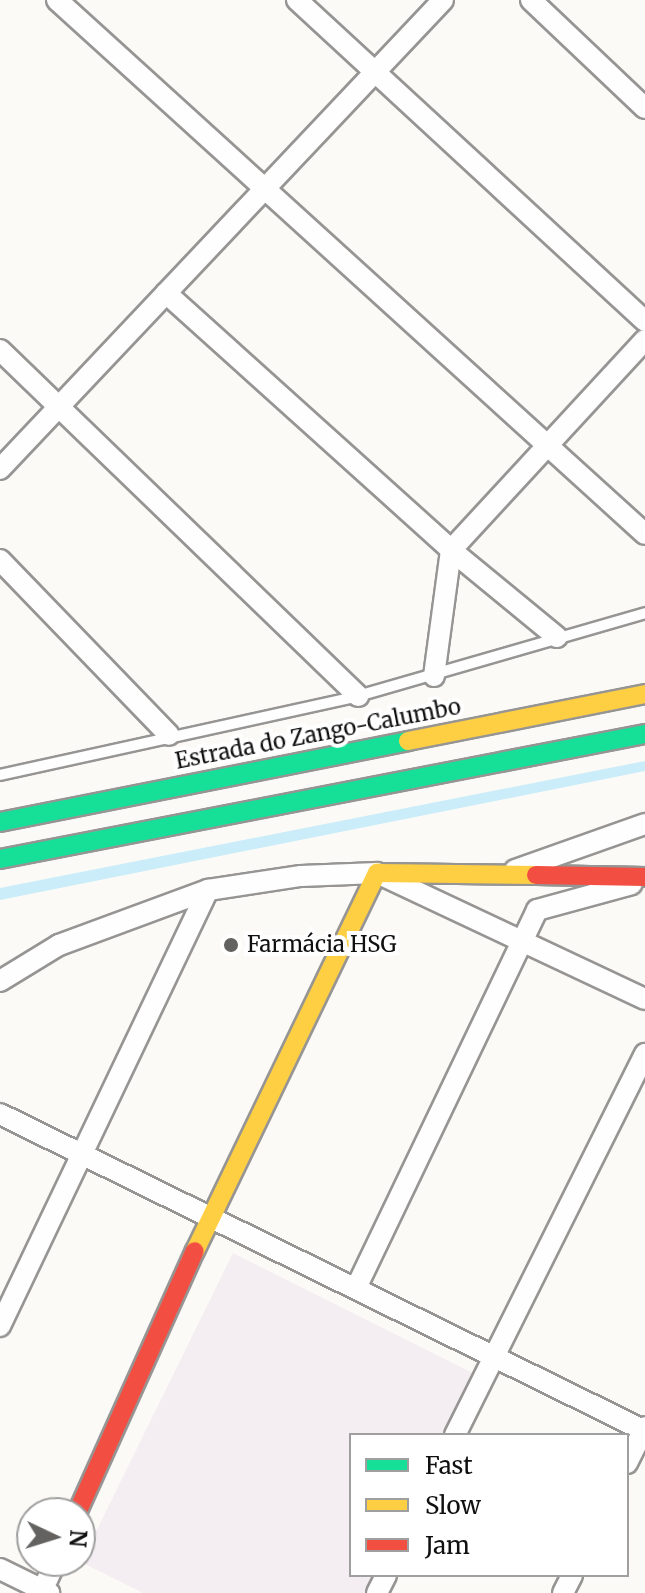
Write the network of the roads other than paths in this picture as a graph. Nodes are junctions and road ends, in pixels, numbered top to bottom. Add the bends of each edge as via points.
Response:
1 (57, 0) edge
2 (297, 0) edge
3 (443, 0) edge
4 (531, 0) edge
5 (375, 72) junction
6 (645, 108) edge
7 (265, 189) junction
8 (166, 293) junction
9 (645, 321) edge
10 (645, 340) edge
11 (0, 350) edge
12 (61, 405) junction
13 (546, 448) junction
14 (0, 469) edge
15 (645, 534) edge
16 (451, 550) junction
17 (0, 560) edge
18 (645, 613) edge
19 (557, 637) junction
20 (434, 676) junction
21 (645, 694) edge
22 (358, 696) junction
23 (645, 734) edge
24 (169, 735) junction
25 (0, 775) edge
26 (0, 822) edge
27 (645, 824) edge
28 (0, 859) edge
29 (511, 871) junction
30 (377, 873) junction
31 (645, 879) edge
32 (208, 890) junction
33 (523, 938) junction
34 (0, 981) edge
35 (645, 999) edge
36 (645, 1054) edge
37 (0, 1114) edge
38 (85, 1156) junction
39 (211, 1217) junction
40 (357, 1286) junction
41 (0, 1326) edge
42 (494, 1357) junction
43 (644, 1429) edge
44 (456, 1433) edge
45 (629, 1459) edge
46 (84, 1497) edge
47 (0, 1569) edge
48 (44, 1592) edge

1 - 7 street
2 - 5 street
3 - 5 street
4 - 6 street
5 - 7 street
5 - 9 street
7 - 8 street
7 - 13 street
8 - 12 street
8 - 16 street
10 - 13 street
11 - 12 street
12 - 14 street
12 - 22 street
13 - 15 street
13 - 16 street
16 - 19 street
16 - 20 street
17 - 24 street
18 - 19 lane
19 - 20 lane
20 - 22 lane
21 - 26 main road, Estrada do Zango-Calumbo
22 - 24 lane
23 - 28 main road
24 - 25 lane
27 - 29 street
29 - 30 main road
29 - 31 main road
30 - 32 street via 301,876
30 - 33 street
30 - 39 main road
31 - 33 street via 537,910
32 - 34 street via 59,945
32 - 38 street
33 - 35 street
33 - 40 street
36 - 42 street
37 - 38 street
38 - 39 street
38 - 41 street
39 - 40 street
39 - 46 main road
40 - 42 street
42 - 43 street
42 - 44 street
43 - 45 street
47 - 48 street

